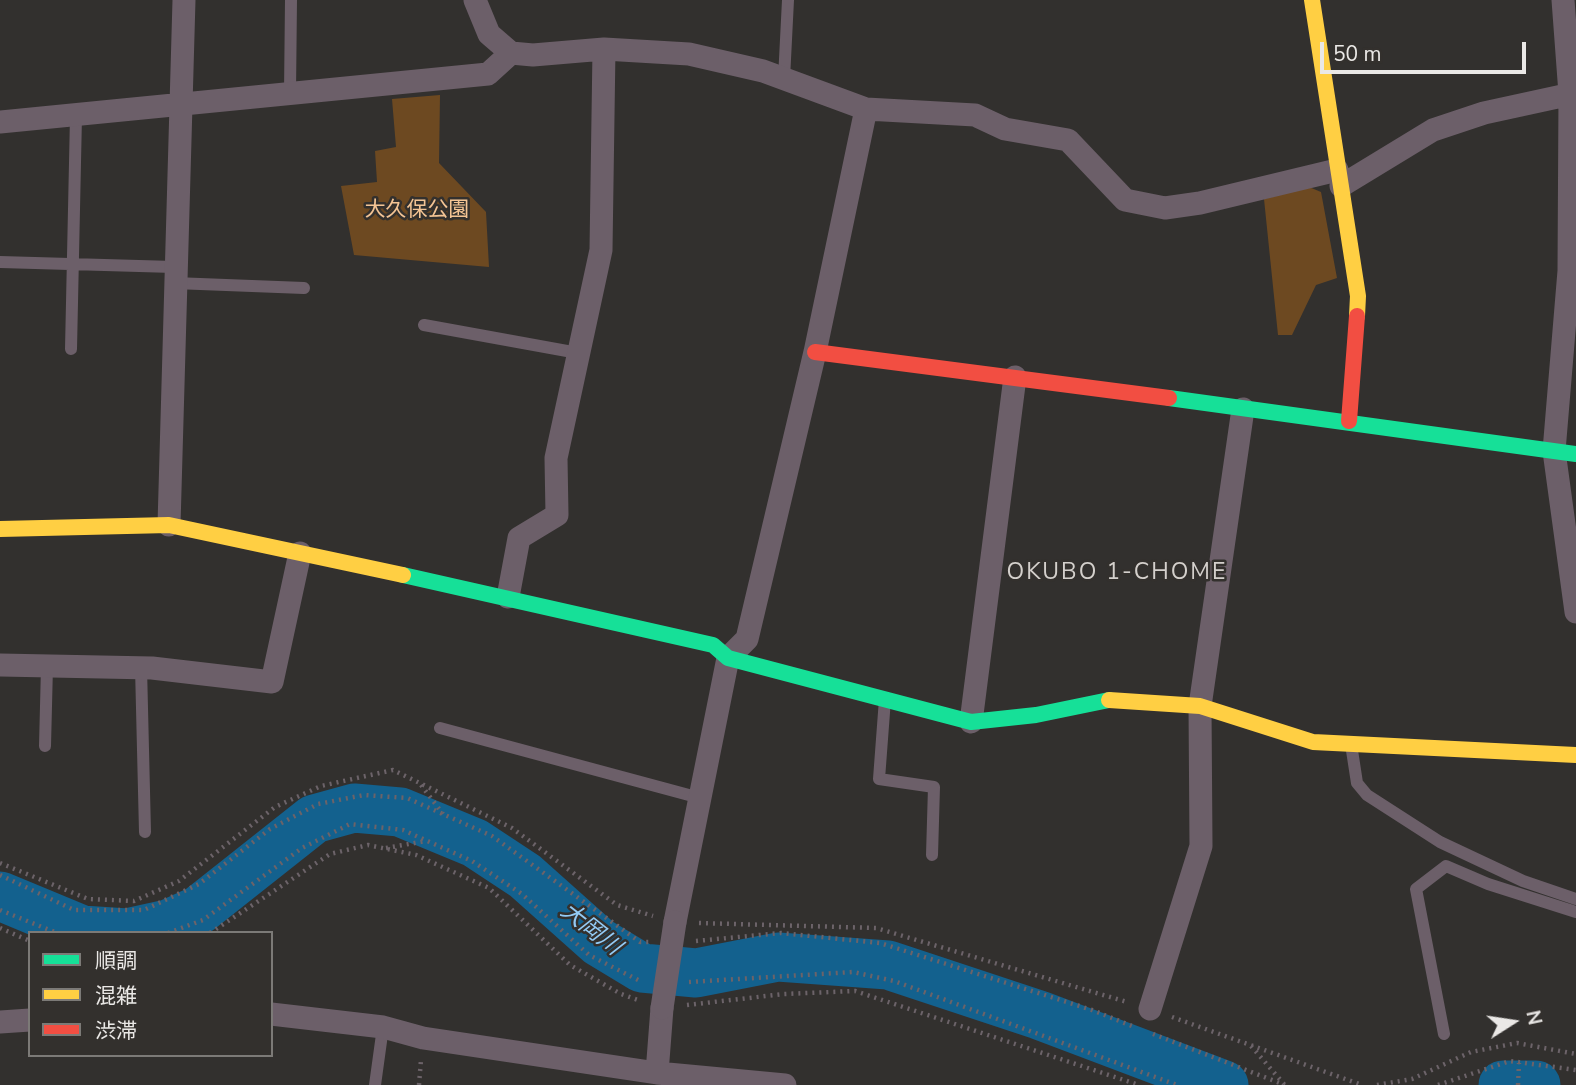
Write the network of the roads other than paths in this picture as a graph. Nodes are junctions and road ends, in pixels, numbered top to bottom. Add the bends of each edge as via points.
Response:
1 (184, 0) edge
2 (291, 0) edge
3 (475, 0) edge
4 (788, 0) edge
5 (1312, 0) edge
6 (1563, 0) edge
7 (604, 49) junction
8 (511, 53) junction
9 (784, 79) junction
10 (290, 93) junction
11 (1573, 94) edge
12 (183, 104) junction
13 (866, 109) junction
14 (76, 116) junction
15 (0, 122) edge
16 (1339, 178) junction
17 (0, 262) edge
18 (72, 264) junction
19 (1573, 271) edge
20 (174, 275) junction
21 (304, 288) dead end
22 (424, 325) dead end
23 (71, 349) dead end
24 (815, 352) junction
25 (578, 353) junction
26 (1015, 377) junction
27 (1243, 409) junction
28 (1349, 421) junction
29 (1565, 452) edge
30 (169, 525) junction
31 (0, 529) edge
32 (300, 553) junction
33 (508, 597) junction
34 (1576, 612) edge
35 (728, 658) junction
36 (0, 665) edge
37 (47, 666) junction
38 (141, 667) junction
39 (885, 699) junction
40 (1200, 706) junction
41 (971, 722) junction
42 (440, 728) dead end
43 (1351, 744) junction
44 (46, 746) dead end
45 (1576, 755) edge
46 (700, 799) junction
47 (145, 832) dead end
48 (932, 855) dead end
49 (1576, 899) edge
50 (1576, 912) edge
51 (1150, 1009) road end
52 (273, 1014) edge
53 (28, 1020) edge
54 (0, 1022) edge
55 (383, 1027) junction
56 (1444, 1034) dead end
57 (657, 1073) junction
58 (375, 1085) edge
59 (785, 1085) edge

1 - 12 street
2 - 10 lane
3 - 8 street via 489,34
4 - 9 lane
5 - 16 street
6 - 11 street
7 - 8 street
7 - 9 street via 689,54
7 - 25 street via 601,250
8 - 10 street via 488,74
9 - 13 street
10 - 12 street
11 - 16 street via 1484,113 1433,130
11 - 19 street
12 - 14 street
12 - 20 street
13 - 16 street via 975,115 1005,129 1068,140 1125,200 1165,208
13 - 24 street
14 - 15 street
14 - 18 lane
16 - 28 street via 1358,296
17 - 18 lane
18 - 20 lane
18 - 23 lane
19 - 29 street
20 - 21 lane
20 - 30 street
22 - 25 lane
24 - 26 street
24 - 35 street via 747,639
25 - 33 street via 556,458 556,515 519,538
26 - 27 street
26 - 41 street
27 - 28 street
27 - 40 street
28 - 29 street
29 - 34 street
30 - 31 street
30 - 32 street
32 - 33 street
32 - 38 street via 272,682
33 - 35 street via 713,645
35 - 39 street
35 - 46 street
36 - 37 street
37 - 38 street
37 - 44 lane
38 - 47 lane
39 - 41 street
39 - 48 lane via 879,779 934,787
40 - 41 street via 1106,700 1036,715
40 - 43 street via 1313,742
40 - 51 street via 1201,846
42 - 46 lane
43 - 45 street
43 - 49 lane via 1357,783 1367,795 1440,842 1523,881
46 - 57 street, bridge via 675,922
50 - 56 lane via 1446,866 1416,888
52 - 55 street
53 - 54 street
55 - 57 street via 423,1038
55 - 58 lane
57 - 59 street

